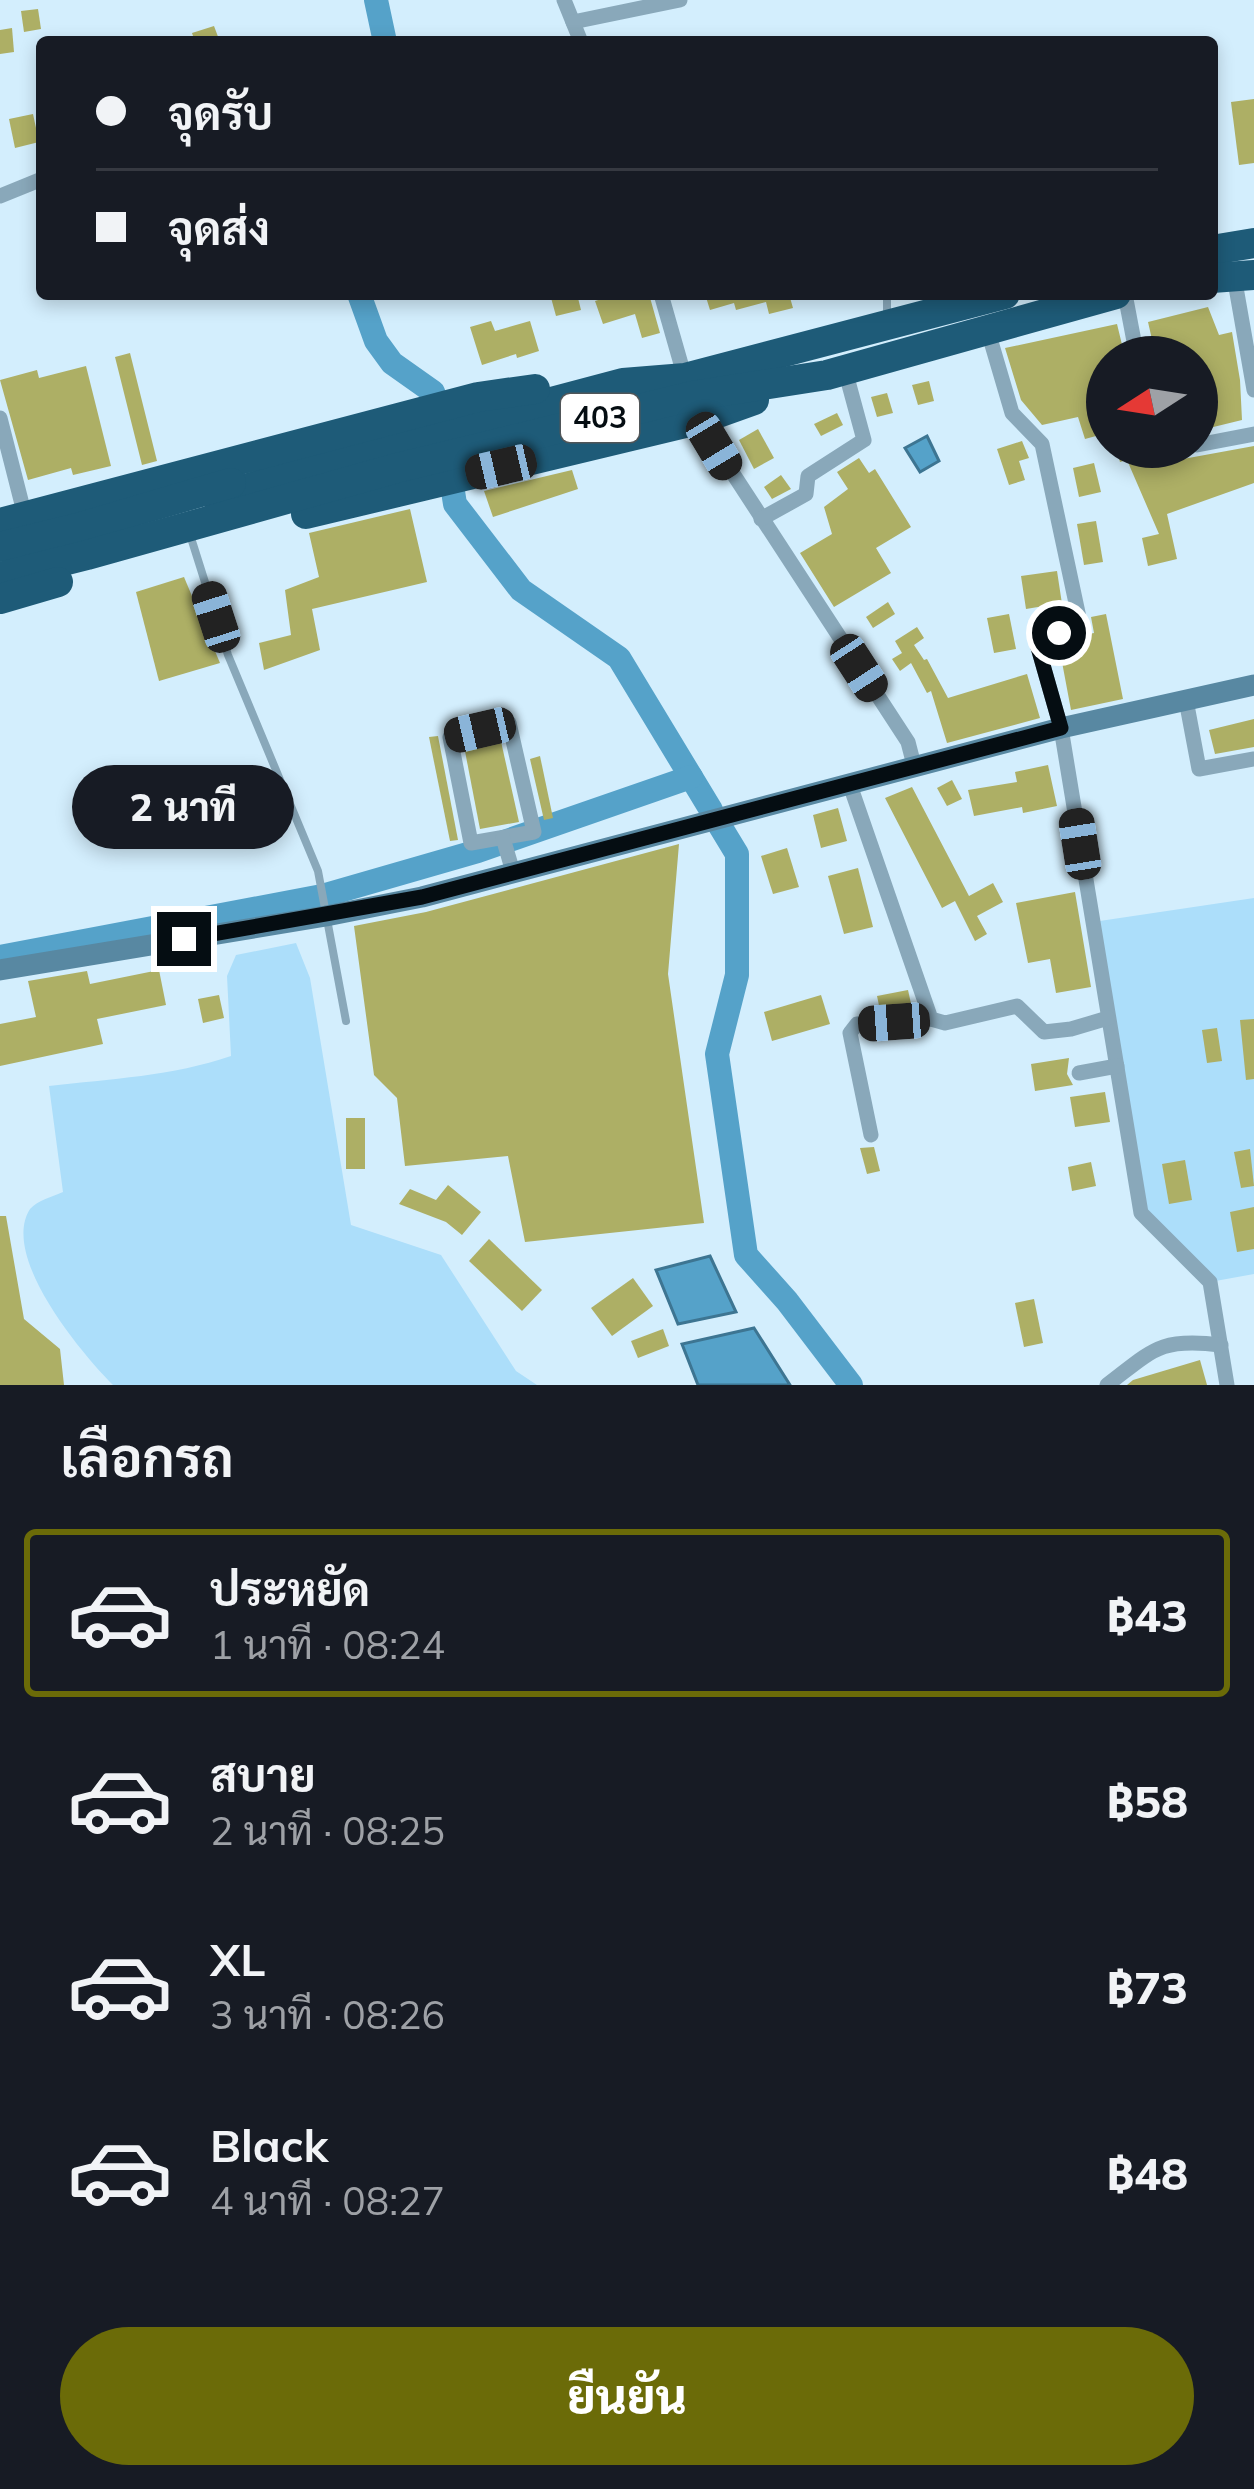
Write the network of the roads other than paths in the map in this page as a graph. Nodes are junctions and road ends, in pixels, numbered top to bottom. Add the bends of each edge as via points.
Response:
1 (564, 0) edge
2 (680, 0) edge
3 (573, 22) junction
4 (579, 36) edge
5 (36, 181) edge
6 (0, 196) edge
7 (1254, 243) edge
8 (1218, 249) edge
9 (1233, 276) edge
10 (663, 300) edge
11 (887, 300) edge
12 (981, 300) edge
13 (1097, 300) edge
14 (1122, 300) edge
15 (887, 327) junction
16 (987, 328) junction
17 (1131, 336) edge
18 (836, 372) junction
19 (685, 379) junction
20 (617, 384) junction
21 (1254, 390) edge
22 (0, 418) edge
23 (698, 420) junction
24 (1254, 434) edge
25 (1218, 441) edge
26 (761, 519) junction
27 (13, 520) edge
28 (192, 541) junction
29 (0, 547) edge
30 (86, 548) junction
31 (0, 560) edge
32 (0, 577) edge
33 (0, 587) edge
34 (0, 599) edge
35 (1254, 686) edge
36 (1186, 700) junction
37 (1061, 728) junction
38 (1254, 759) edge
39 (915, 769) junction
40 (850, 784) junction
41 (508, 854) junction
42 (326, 916) junction
43 (0, 970) edge
44 (1108, 1018) junction
45 (931, 1019) junction
46 (346, 1021) dead end
47 (1117, 1066) junction
48 (1079, 1073) dead end
49 (871, 1135) dead end
50 (1221, 1345) junction
51 (1107, 1385) edge
52 (1227, 1385) edge

1 - 3 street
2 - 3 street
3 - 4 street
5 - 6 street
7 - 8 highway
9 - 21 street
10 - 19 street
11 - 15 lane
12 - 15 highway, 403
13 - 16 highway, 403
14 - 17 street
15 - 19 highway, 403
16 - 18 highway, 403
16 - 37 street via 1012,412 1042,444 1080,622 1037,644
18 - 23 highway
18 - 26 street via 864,440 808,476 806,494
18 - 30 highway, 403 via 692,396
18 - 33 highway
19 - 20 highway, 403
20 - 27 highway via 478,397
20 - 29 highway via 483,407
20 - 30 highway, 403 via 374,449
22 - 27 street
23 - 26 street
23 - 28 highway
24 - 25 street
26 - 39 street via 908,742
28 - 34 highway
28 - 42 lane via 228,655 318,871
30 - 31 highway, 403
30 - 32 highway, 403
35 - 36 street
36 - 37 street
36 - 38 street via 1199,769
37 - 39 street
37 - 44 street
39 - 40 street
40 - 41 street
40 - 45 street
41 - 41 street via 471,843 450,737 509,723 534,832
41 - 42 street via 422,897
42 - 43 street
42 - 46 lane
44 - 45 street via 1044,1032 1018,1006 945,1023
44 - 47 street
45 - 49 street via 856,1024 850,1033
47 - 48 street
47 - 50 street via 1141,1213 1210,1282
50 - 51 street via 1185,1340 1148,1352
50 - 52 street

